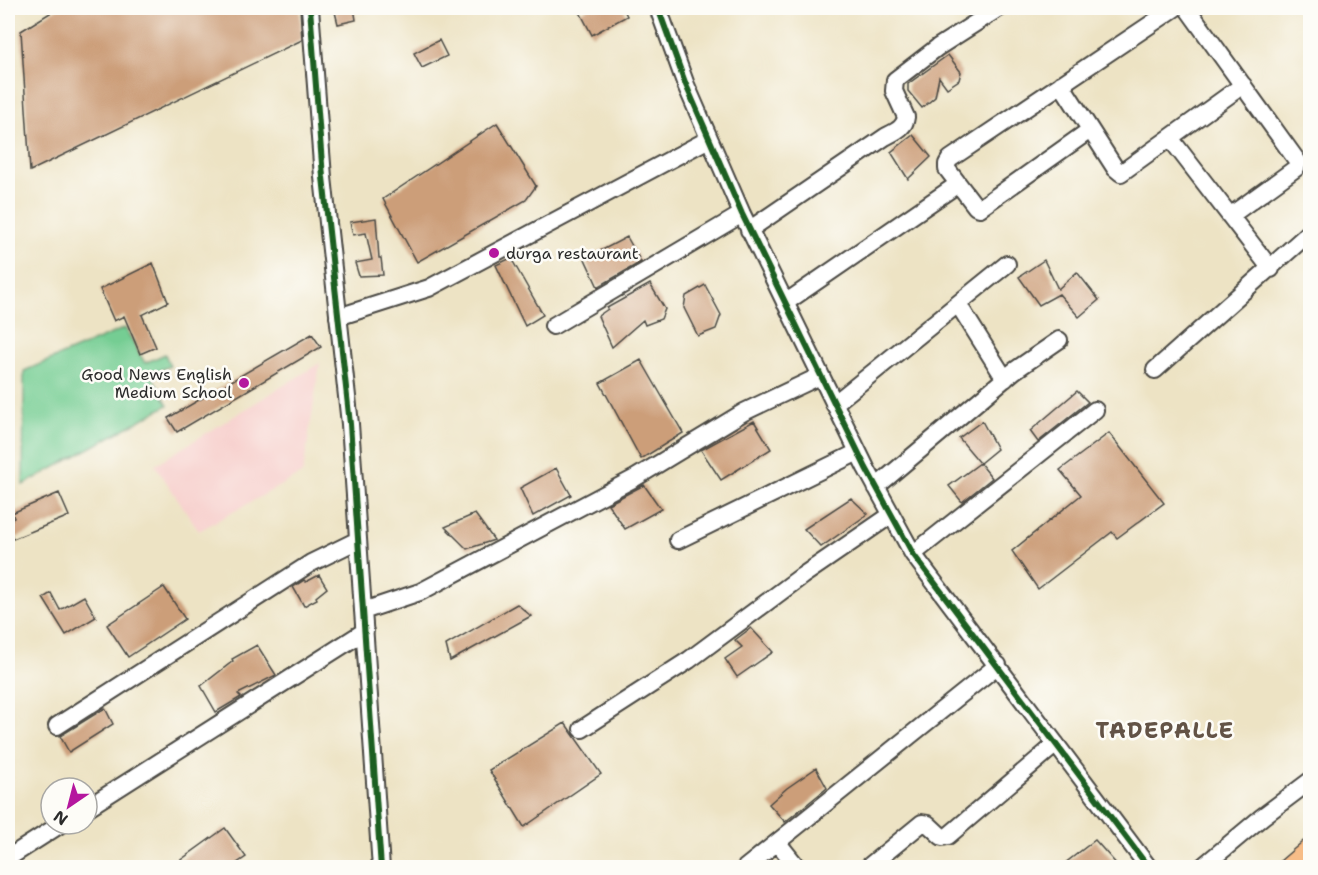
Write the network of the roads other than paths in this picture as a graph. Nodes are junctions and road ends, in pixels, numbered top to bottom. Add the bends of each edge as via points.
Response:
1 (310, 8) edge
2 (658, 8) edge
3 (999, 8) edge
4 (1175, 8) edge
5 (1187, 8) edge
6 (1061, 84) junction
7 (1243, 86) junction
8 (1090, 130) junction
9 (1170, 138) junction
10 (709, 139) junction
11 (958, 184) junction
12 (742, 214) junction
13 (1230, 216) junction
14 (749, 230) junction
15 (1311, 232) edge
16 (1007, 264) dead end
17 (1271, 268) junction
18 (785, 303) junction
19 (958, 304) junction
20 (338, 317) junction
21 (553, 326) dead end
22 (1059, 340) dead end
23 (1155, 370) dead end
24 (820, 376) junction
25 (1005, 379) junction
26 (834, 405) junction
27 (1095, 410) dead end
28 (858, 452) junction
29 (876, 488) junction
30 (891, 514) junction
31 (358, 540) junction
32 (678, 540) dead end
33 (913, 554) junction
34 (363, 611) junction
35 (365, 631) junction
36 (998, 665) junction
37 (57, 726) dead end
38 (582, 729) dead end
39 (1056, 744) junction
40 (1311, 781) edge
41 (99, 800) edge
42 (42, 836) edge
43 (778, 843) junction
44 (1311, 850) edge
45 (8, 858) edge
46 (381, 867) edge
47 (745, 867) edge
48 (798, 867) edge
49 (867, 867) edge
50 (1149, 867) edge
51 (1202, 867) edge
52 (1289, 867) edge

1 - 20 street
2 - 10 street
3 - 14 street via 895,80 894,92 906,117 900,129
4 - 6 street
5 - 7 street
6 - 8 street
6 - 11 street via 950,159 947,169
7 - 9 street
7 - 13 street via 1298,165
8 - 9 street via 1121,172
8 - 11 street via 980,208
9 - 13 street
10 - 12 street
10 - 20 street via 429,288
11 - 18 street
12 - 14 street
12 - 21 street
13 - 17 street
14 - 18 street
15 - 17 street
16 - 19 street
17 - 23 street
18 - 24 street
19 - 25 street
19 - 26 street
20 - 31 street
22 - 25 street
24 - 26 street
24 - 34 street via 744,412 635,478 420,592
25 - 29 street
26 - 28 street
27 - 33 street
28 - 29 street
28 - 32 street
29 - 30 street
30 - 33 street
30 - 38 street via 689,660
31 - 34 street
31 - 37 street via 311,563
33 - 36 street
34 - 35 street
35 - 41 street
35 - 46 street
36 - 39 street
36 - 43 street
39 - 49 street via 948,836 942,837 922,823
39 - 50 street
40 - 51 street
42 - 45 street
43 - 47 street
43 - 48 street
44 - 52 main road

